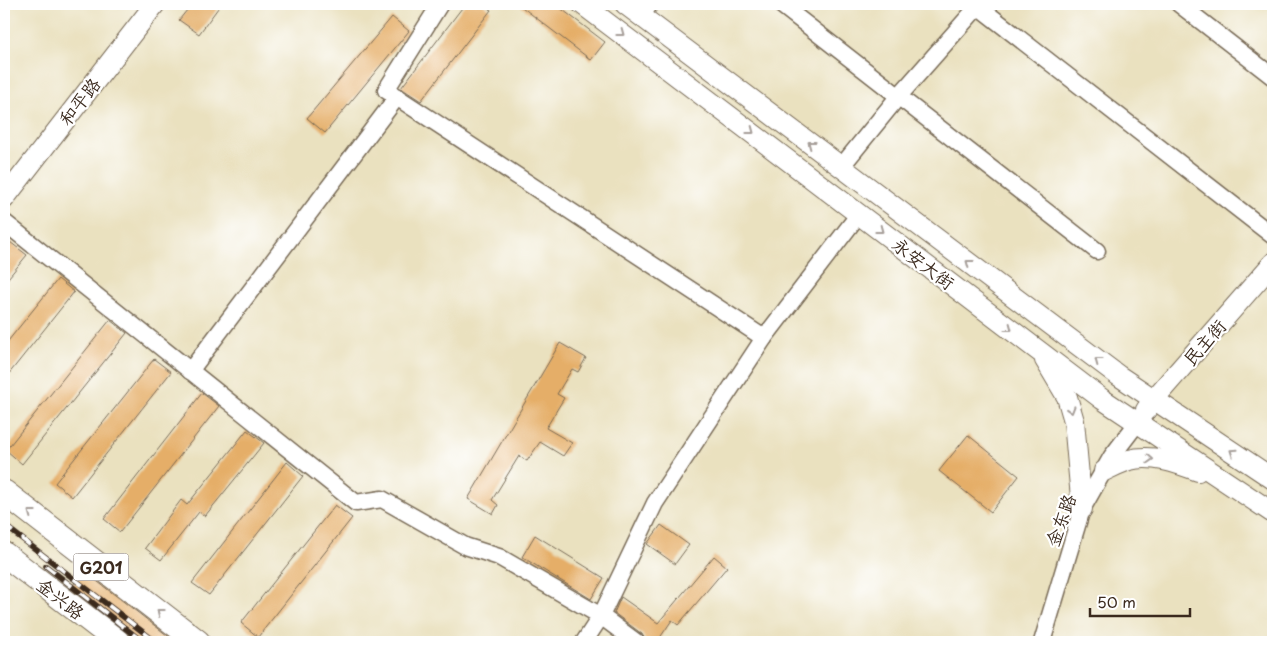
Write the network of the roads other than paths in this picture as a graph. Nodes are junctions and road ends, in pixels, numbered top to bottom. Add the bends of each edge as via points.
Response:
1 (155, 4) edge
2 (440, 4) edge
3 (582, 4) edge
4 (625, 4) edge
5 (780, 4) edge
6 (1179, 4) edge
7 (978, 5) edge
8 (646, 10) edge
9 (1273, 77) edge
10 (397, 97) junction
11 (898, 97) junction
12 (842, 167) junction
13 (4, 199) edge
14 (859, 214) junction
15 (4, 222) edge
16 (1273, 236) edge
17 (1097, 251) dead end
18 (1271, 269) edge
19 (764, 338) junction
20 (1041, 352) junction
21 (190, 371) junction
22 (1154, 399) junction
23 (1138, 422) junction
24 (1104, 471) junction
25 (1273, 479) edge
26 (1226, 481) junction
27 (4, 492) edge
28 (1082, 509) junction
29 (1273, 512) edge
30 (4, 554) edge
31 (601, 616) junction
32 (118, 642) edge
33 (198, 642) edge
34 (584, 642) edge
35 (636, 642) edge
36 (1042, 642) edge

1 - 13 main road, 和平路
2 - 10 street via 386,90
3 -> 14 main road, 永安大街
4 - 8 main road, 永安大街
5 - 11 street
6 - 9 street
7 - 11 street
7 - 16 street
12 -> 8 main road, 永安大街
10 - 19 street
10 - 21 street
11 - 12 street
11 - 17 street
22 -> 12 main road, 永安大街
14 - 19 street
14 -> 20 main road, 永安大街
15 - 21 street
18 - 22 main road, 民主街
19 - 31 street via 655,503
20 - 23 main road, 永安大街
20 -> 28 main road via 1067,398 1074,421
21 - 31 street via 356,503 382,498 465,546 499,557
22 - 23 main road, 民主街
25 -> 22 main road, 永安大街
23 - 24 street, 金东路
23 - 26 main road, 永安大街
24 -> 26 main road via 1130,460 1149,458 1176,463
24 - 28 street, 金东路
26 - 29 main road, 永安大街
33 -> 27 highway, G201
28 - 36 street, 金东路
30 - 32 highway, 金兴路 / G201
31 - 34 street
31 - 35 street

